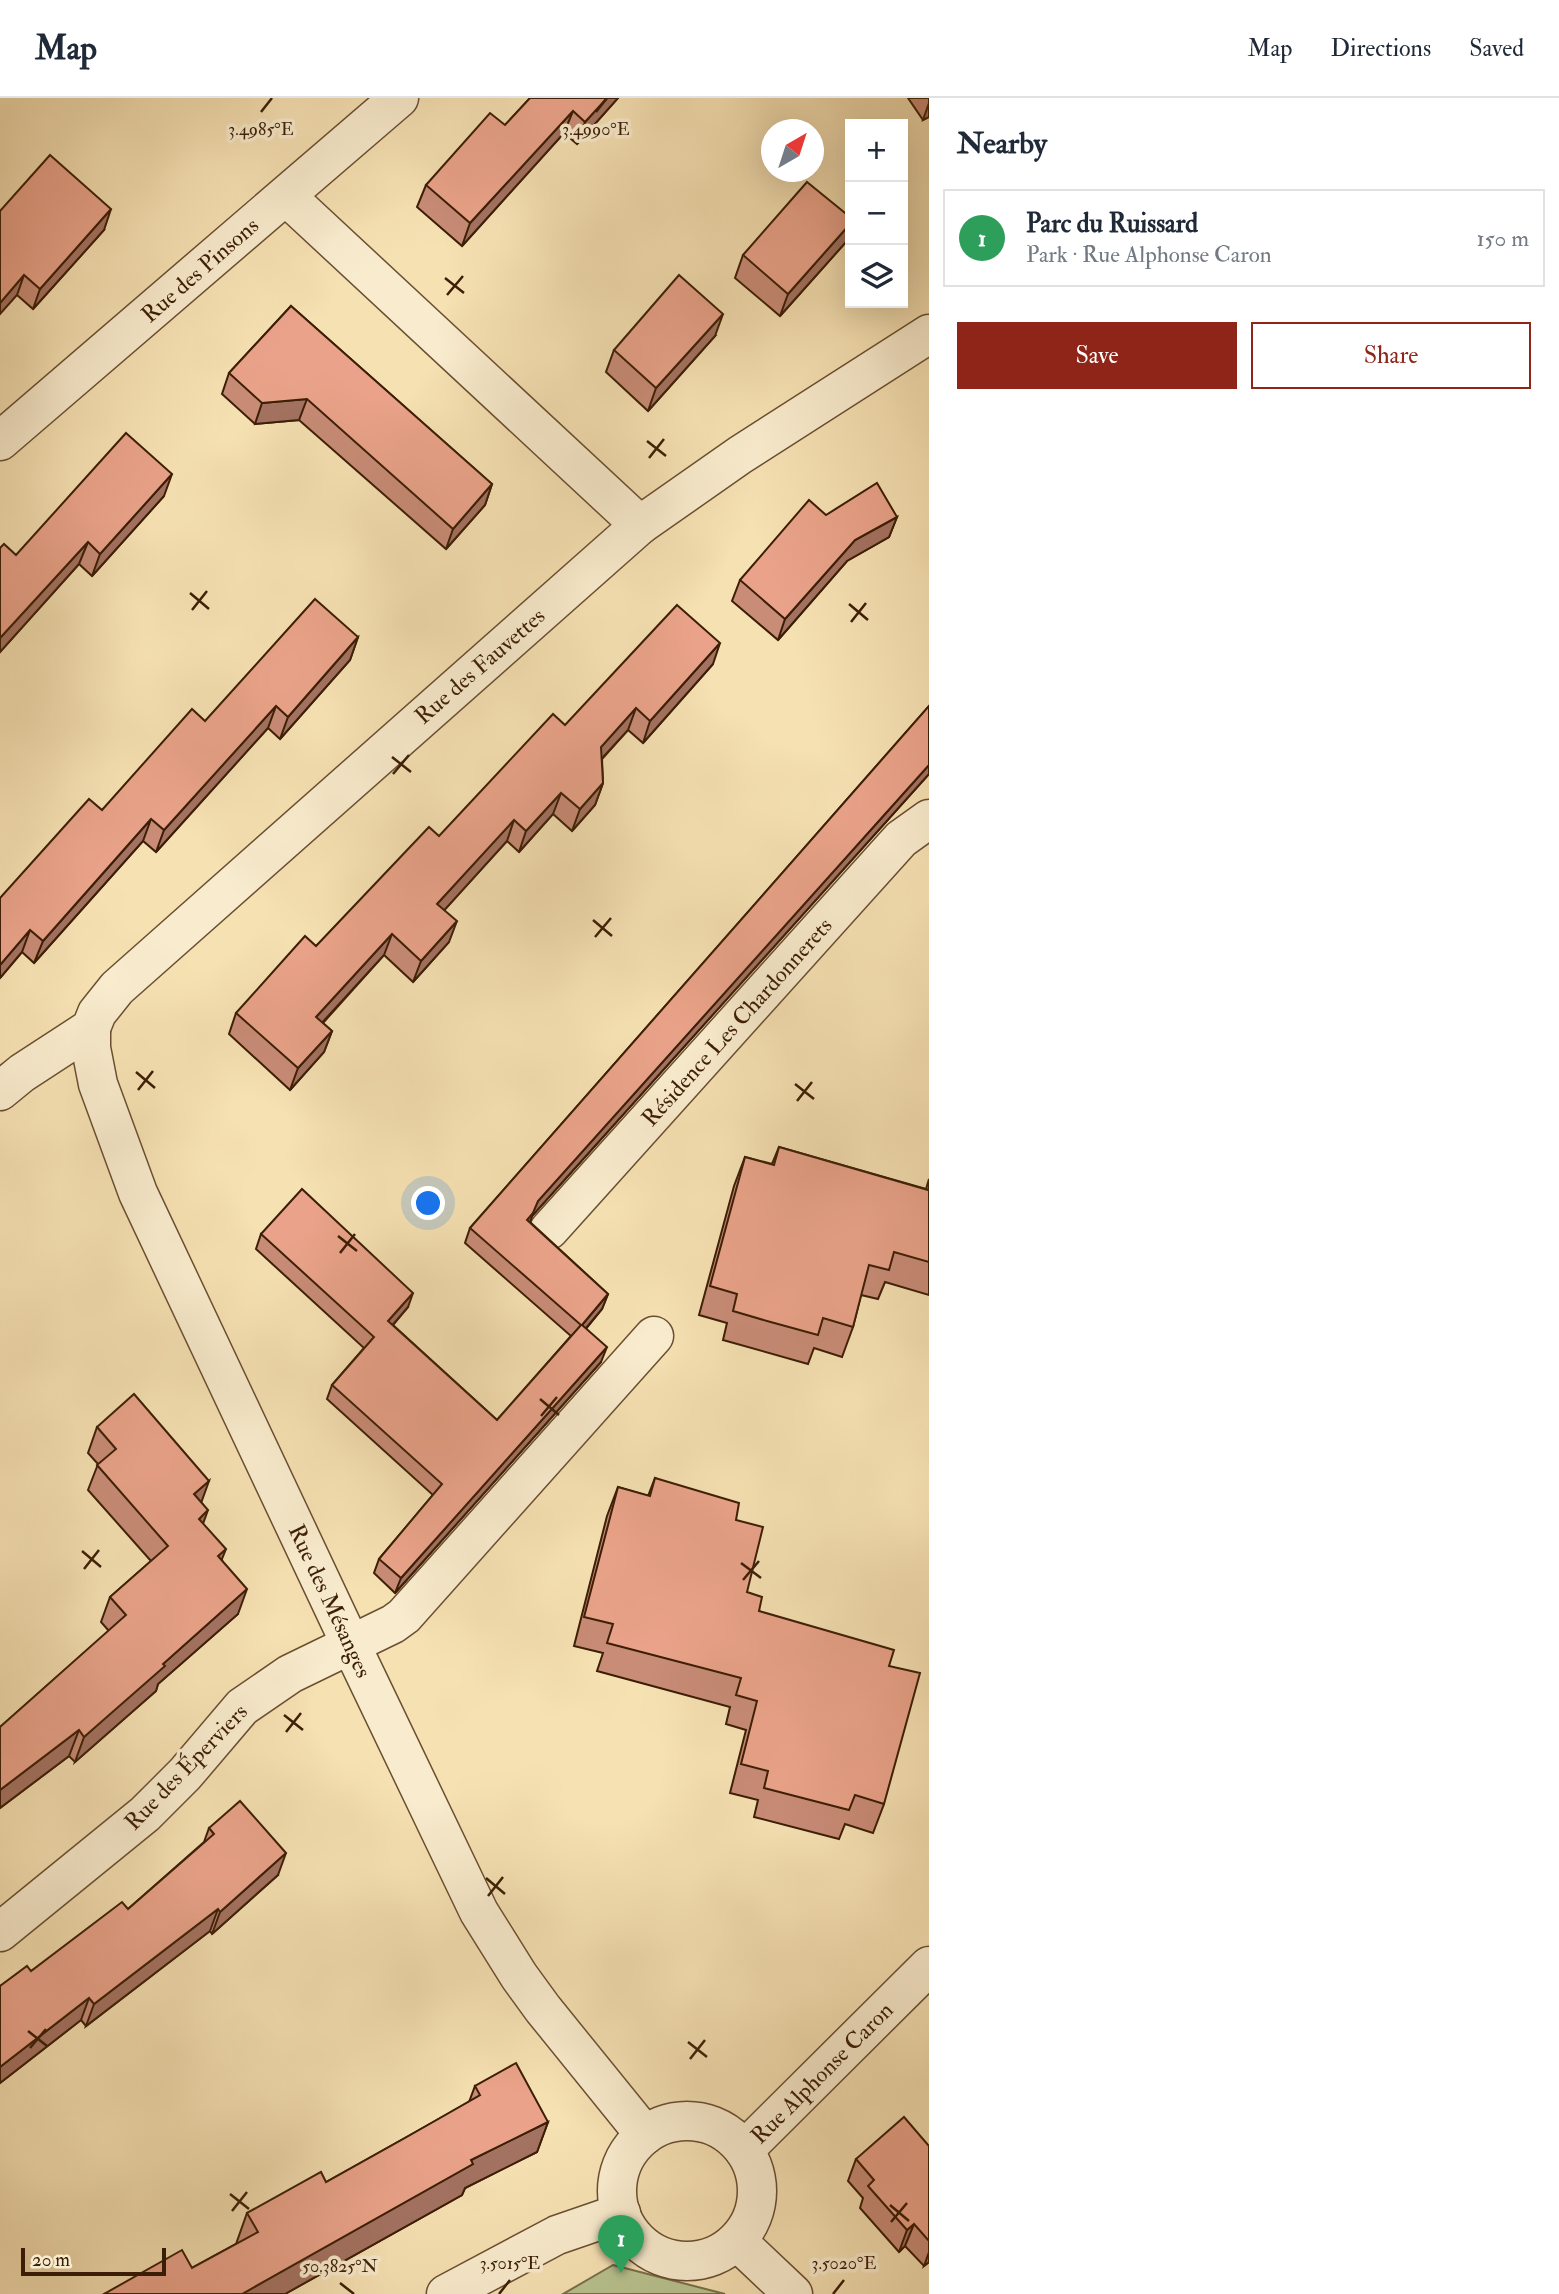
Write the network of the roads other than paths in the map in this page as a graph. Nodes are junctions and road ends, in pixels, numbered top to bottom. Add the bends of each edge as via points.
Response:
1 (399, 98) edge
2 (286, 196) junction
3 (929, 334) edge
4 (0, 441) edge
5 (640, 525) junction
6 (929, 819) edge
7 (91, 1028) junction
8 (0, 1091) edge
9 (549, 1230) dead end
10 (654, 1336) dead end
11 (351, 1646) junction
12 (0, 1933) edge
13 (929, 1966) edge
14 (645, 2135) junction
15 (744, 2150) junction
16 (621, 2213) junction
17 (737, 2241) junction
18 (446, 2294) edge
19 (793, 2294) edge

1 - 2 street, Rue des Pinsons
2 - 4 street, Rue des Pinsons
2 - 5 street
3 - 5 street, Rue des Fauvettes
5 - 7 street, Rue des Fauvettes via 117,988
6 - 9 street, Résidence Les Chardonnerets via 901,839
7 - 8 street, Rue des Fauvettes
7 - 11 street, Rue des Mésanges via 97,1084 126,1166
10 - 11 street via 416,1604 393,1625
11 - 12 street, Rue des Éperviers via 290,1674 242,1707 152,1808
11 - 14 street, Rue des Mésanges via 489,1930 564,2037
13 - 15 street, Rue Alphonse Caron
14 - 15 street via 676,2122 698,2122 728,2134
14 - 16 street via 620,2170 617,2192
15 - 17 street via 757,2180 757,2202
16 - 17 street via 638,2241 666,2258 688,2262 709,2258
16 - 18 street via 557,2235
17 - 19 street

